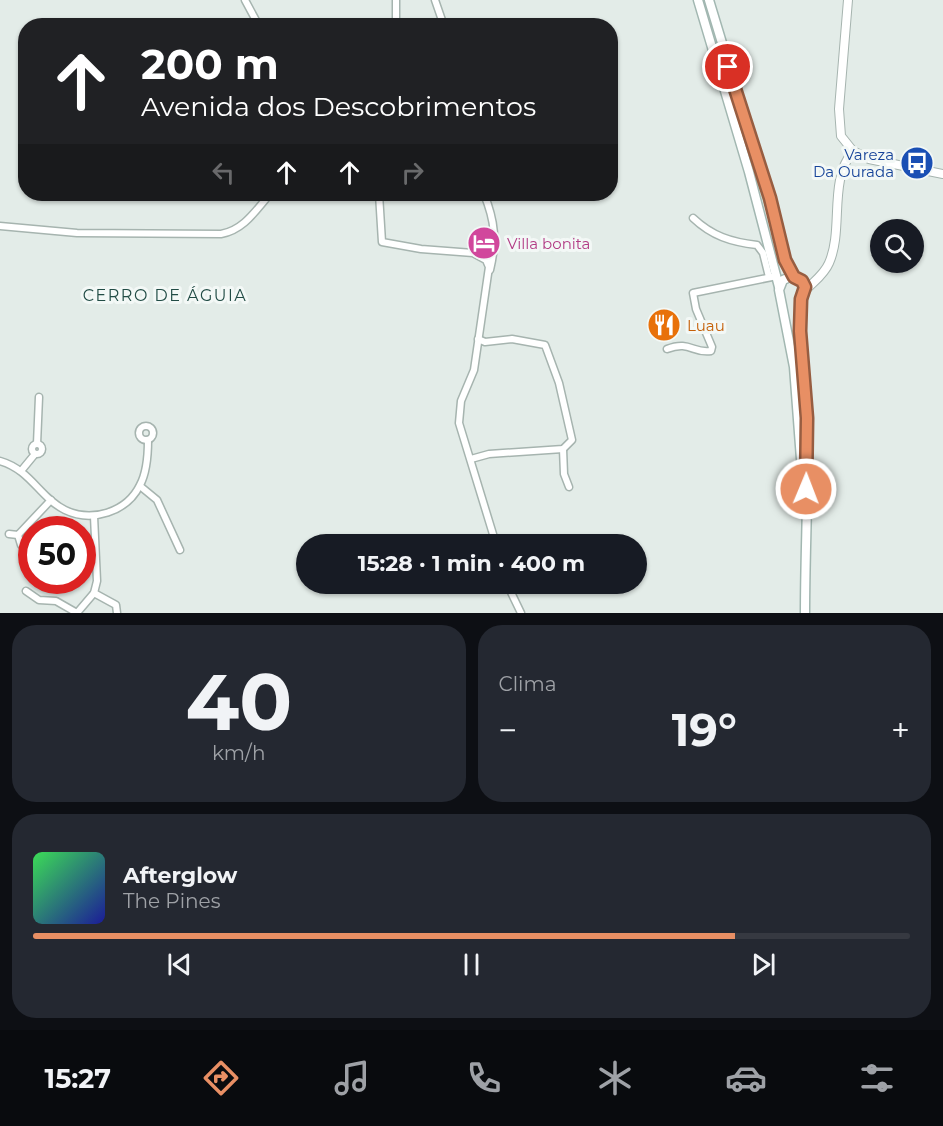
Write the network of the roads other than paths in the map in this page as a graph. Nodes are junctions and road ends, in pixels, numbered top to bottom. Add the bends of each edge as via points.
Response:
1 (245, 0) edge
2 (396, 0) edge
3 (435, 0) edge
4 (698, 0) edge
5 (709, 0) edge
6 (848, 0) edge
7 (255, 18) edge
8 (396, 18) edge
9 (441, 18) edge
10 (853, 151) junction
11 (943, 174) edge
12 (264, 201) edge
13 (380, 201) edge
14 (486, 201) edge
15 (693, 218) dead end
16 (0, 226) edge
17 (473, 253) junction
18 (493, 256) junction
19 (489, 273) junction
20 (773, 276) junction
21 (794, 277) junction
22 (779, 287) junction
23 (803, 295) junction
24 (781, 297) junction
25 (478, 339) junction
26 (667, 349) dead end
27 (39, 397) dead end
28 (147, 440) dead end
29 (563, 449) junction
30 (471, 459) junction
31 (0, 462) edge
32 (21, 471) junction
33 (140, 486) junction
34 (569, 487) dead end
35 (51, 500) junction
36 (806, 512) junction
37 (36, 516) edge
38 (94, 516) joint
39 (9, 534) dead end
40 (493, 534) edge
41 (18, 535) edge
42 (180, 550) dead end
43 (96, 559) edge
44 (96, 585) edge
45 (30, 594) edge
46 (93, 594) edge
47 (96, 594) edge
48 (512, 594) edge
49 (77, 613) edge
50 (117, 613) edge
51 (521, 613) edge
52 (805, 613) edge

1 - 7 street
2 - 8 street
3 - 9 street
4 - 20 main road via 749,172
5 - 21 main road via 785,260
6 - 10 street via 839,109 842,136
10 - 11 street via 869,159
10 - 23 street via 841,178 834,244 827,267
12 - 16 street via 243,225 221,234 70,233
13 - 17 street via 382,242
14 - 18 street via 494,226
15 - 20 street via 718,237 757,244
17 - 18 street
17 - 19 street via 486,260
18 - 19 street
19 - 25 street
20 - 22 main road
20 - 26 street via 693,293 711,351 680,344
21 - 22 main road via 786,278
21 - 23 main road via 802,281
22 - 24 main road
23 - 24 main road via 790,303
23 - 36 main road via 800,331 807,418
24 - 36 main road via 794,367
25 - 29 street via 512,339 545,345 569,421 572,440
25 - 30 street via 474,370 459,412 461,435
27 - 32 street via 37,444 42,451
28 - 33 street via 147,462
29 - 30 street via 489,454
29 - 34 street
30 - 40 street
31 - 32 street
32 - 35 street
33 - 38 street via 123,506
33 - 42 street via 157,500
35 - 37 street
35 - 38 street via 65,510
36 - 52 main road
39 - 41 street
43 - 44 street
45 - 49 street via 39,600 56,601
46 - 49 street
47 - 50 street via 116,605
48 - 51 street

